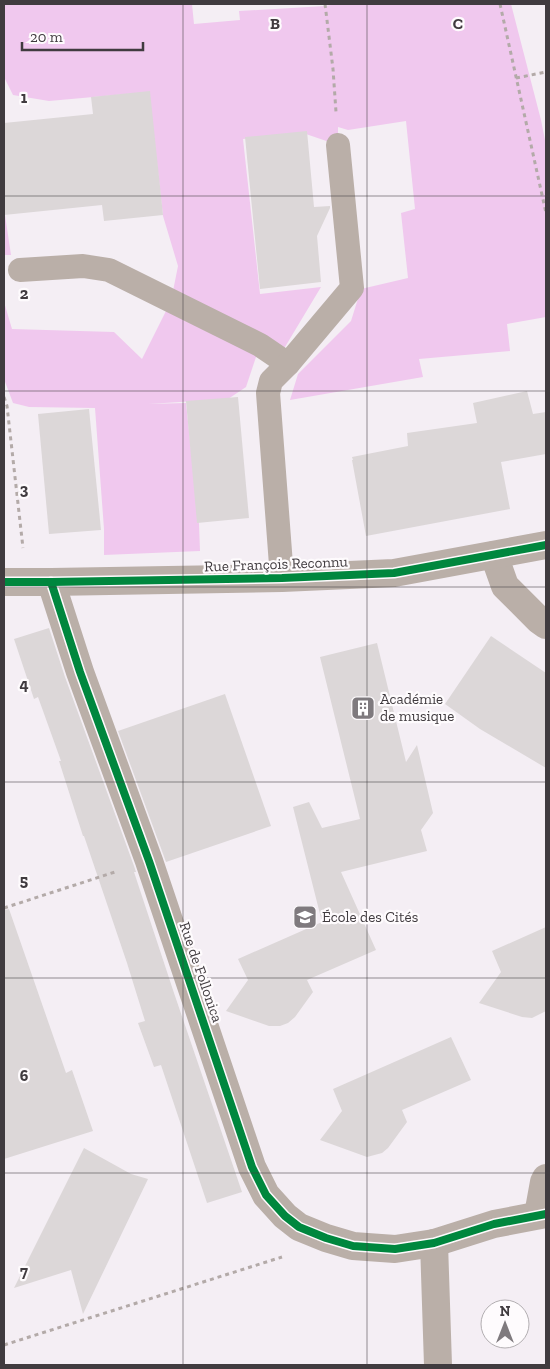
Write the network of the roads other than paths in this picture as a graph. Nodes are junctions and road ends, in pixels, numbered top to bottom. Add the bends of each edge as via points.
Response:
1 (339, 150) road end
2 (20, 270) dead end
3 (288, 364) junction
4 (546, 545) edge
5 (494, 555) junction
6 (282, 578) junction
7 (27, 582) edge
8 (546, 625) edge
9 (546, 1178) edge
10 (542, 1214) edge
11 (434, 1243) junction
12 (438, 1365) edge

1 - 3 lane, Rue François Reconnu via 352,288
2 - 3 lane via 83,266 109,270 254,342
3 - 6 lane, Rue François Reconnu via 271,381 268,393
4 - 5 street, Rue François Reconnu
5 - 6 street, Rue François Reconnu via 394,573
5 - 8 street via 505,586
6 - 7 street, Rue François Reconnu
7 - 11 street, Rue de Follonica via 80,672 149,861 252,1168 266,1195 299,1227 353,1246 395,1248
9 - 10 street
10 - 11 street, Rue de Follonica via 494,1224
11 - 12 street

